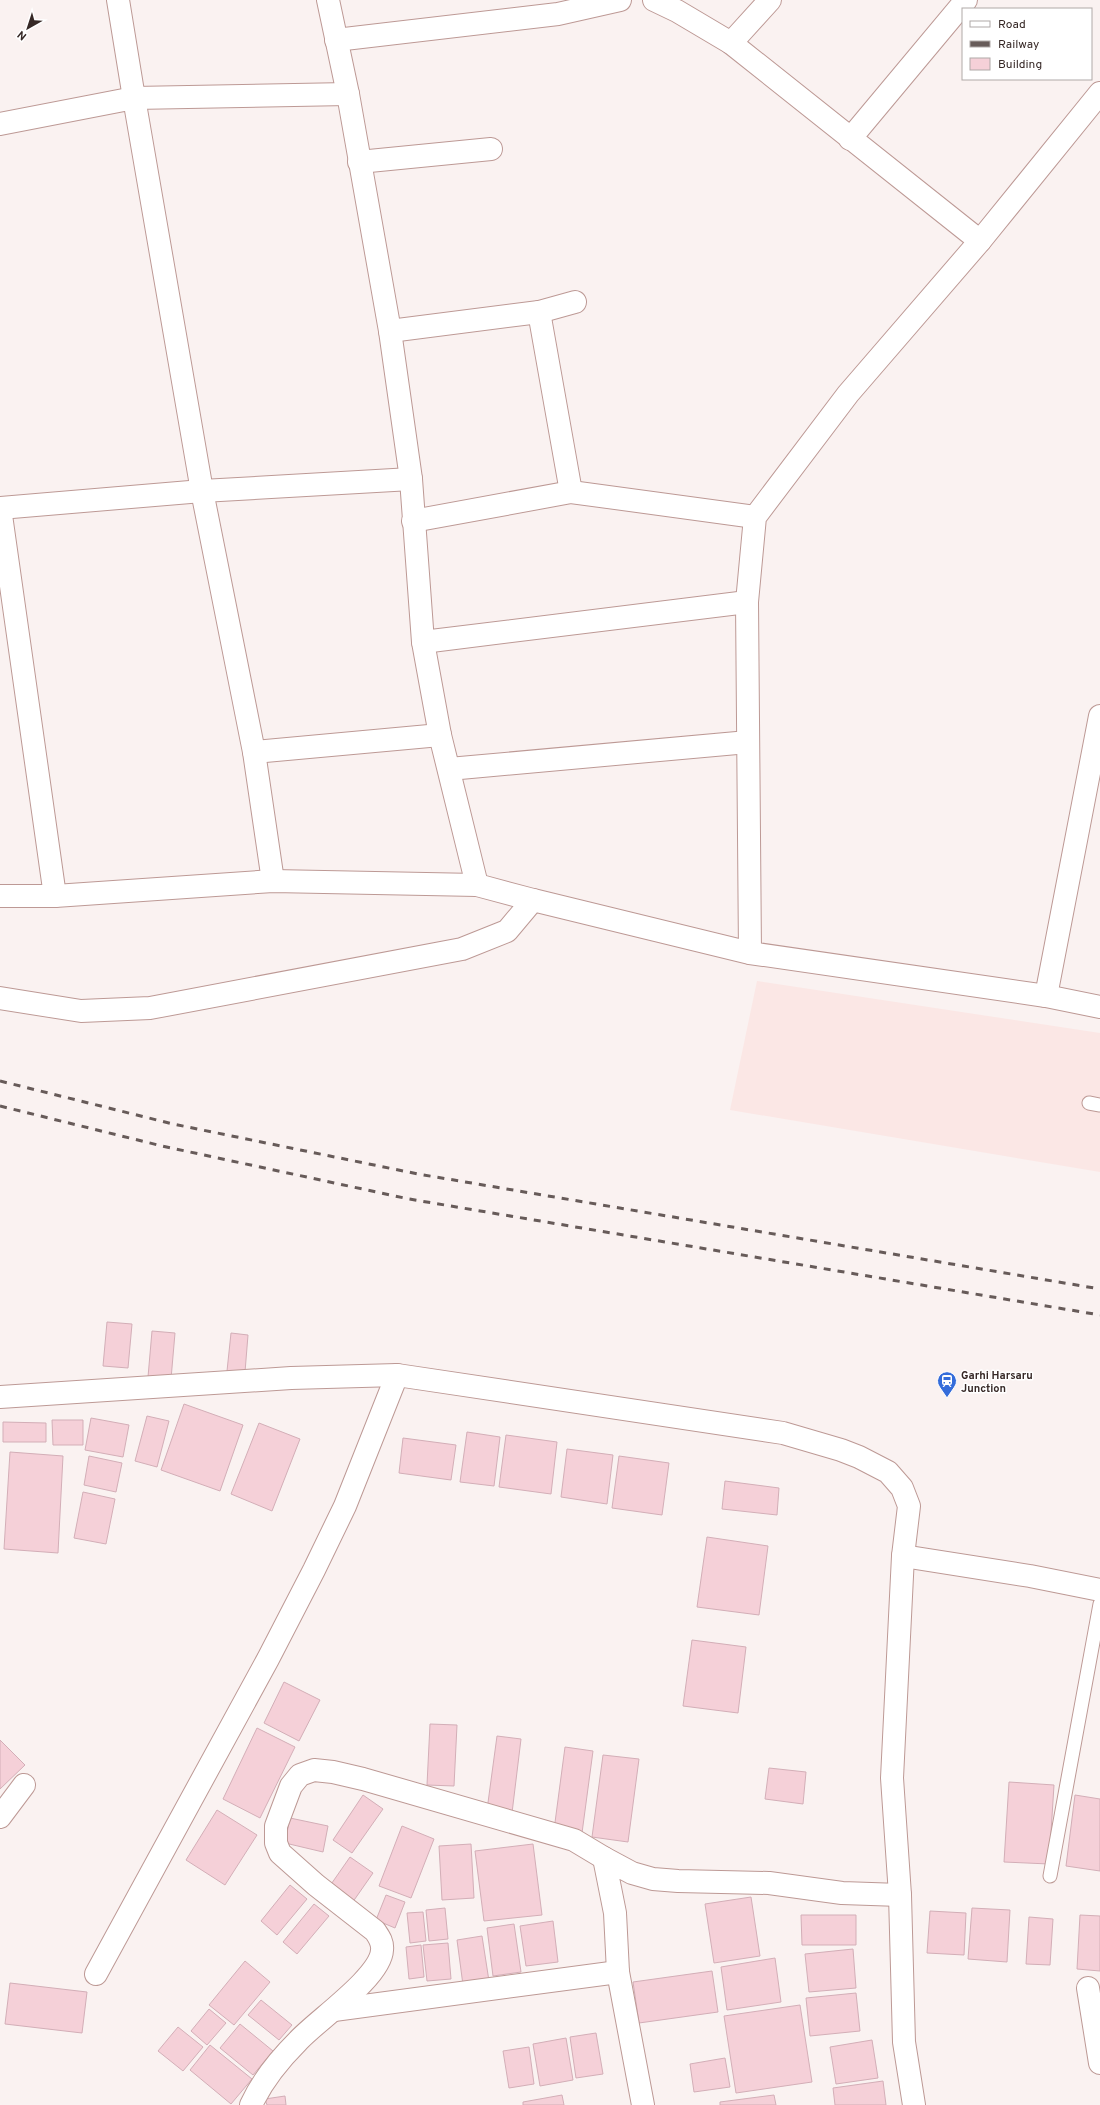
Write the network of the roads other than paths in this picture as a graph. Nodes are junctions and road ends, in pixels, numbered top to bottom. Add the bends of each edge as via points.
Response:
1 (118, 0) edge
2 (328, 0) edge
3 (620, 0) edge
4 (654, 0) edge
5 (770, 0) edge
6 (966, 0) edge
7 (558, 7) edge
8 (336, 40) junction
9 (731, 43) junction
10 (1100, 93) edge
11 (348, 94) junction
12 (134, 98) junction
13 (0, 124) edge
14 (850, 139) junction
15 (491, 149) dead end
16 (359, 162) junction
17 (980, 241) junction
18 (575, 302) dead end
19 (539, 312) junction
20 (390, 331) junction
21 (411, 479) junction
22 (202, 491) junction
23 (572, 492) junction
24 (0, 508) edge
25 (755, 517) junction
26 (413, 521) junction
27 (747, 602) junction
28 (423, 642) junction
29 (1100, 716) edge
30 (440, 735) junction
31 (748, 742) junction
32 (254, 752) junction
33 (449, 769) junction
34 (273, 881) junction
35 (476, 885) junction
36 (0, 896) edge
37 (55, 896) junction
38 (534, 900) junction
39 (750, 953) junction
40 (1046, 996) junction
41 (0, 998) edge
42 (1100, 1007) edge
43 (397, 1375) junction
44 (0, 1397) edge
45 (903, 1556) junction
46 (1100, 1590) edge
47 (1100, 1604) edge
48 (24, 1785) dead end
49 (0, 1817) edge
50 (604, 1858) junction
51 (1050, 1876) dead end
52 (900, 1895) junction
53 (618, 1972) junction
54 (96, 1974) dead end
55 (1088, 1988) dead end
56 (334, 2010) junction
57 (1100, 2063) edge
58 (250, 2105) edge
59 (642, 2105) edge
60 (914, 2105) edge

1 - 12 street
2 - 8 street
3 - 7 street
4 - 9 street
5 - 9 street
6 - 14 street
7 - 8 street
8 - 11 street
9 - 14 street
10 - 17 street
11 - 12 street
11 - 16 street
12 - 13 street
12 - 22 street
14 - 17 street
15 - 16 street
16 - 20 street
17 - 25 street via 848,394
18 - 19 street
19 - 20 street
19 - 23 street
20 - 21 street
21 - 22 street
21 - 26 street
22 - 24 street
22 - 32 street
23 - 25 street
23 - 26 street
24 - 37 street
25 - 27 street
26 - 28 street
27 - 28 street
27 - 31 street
28 - 30 street
29 - 40 street
30 - 32 street
30 - 33 street
31 - 33 street
31 - 39 street
32 - 34 street
33 - 35 street
34 - 35 street
34 - 37 street
35 - 38 street
36 - 37 street
38 - 39 street
38 - 41 street via 507,931 462,949 150,1008 81,1011
39 - 40 street
40 - 42 street
43 - 44 street via 291,1378
43 - 45 street via 783,1434 859,1456 888,1472 902,1488 909,1506
43 - 54 street via 345,1506 314,1570
45 - 46 street
45 - 52 street via 892,1778
47 - 51 lane
48 - 49 street
50 - 52 street via 632,1873 653,1878 769,1883 842,1893
50 - 53 street via 615,1913
50 - 56 street via 574,1840 363,1779 314,1770 300,1775 291,1786 276,1826 276,1843 280,1853 375,1931 381,1940 382,1951 376,1966
52 - 60 street via 904,2042
53 - 56 street
53 - 59 street
55 - 57 street
56 - 58 street via 298,2040 264,2080

